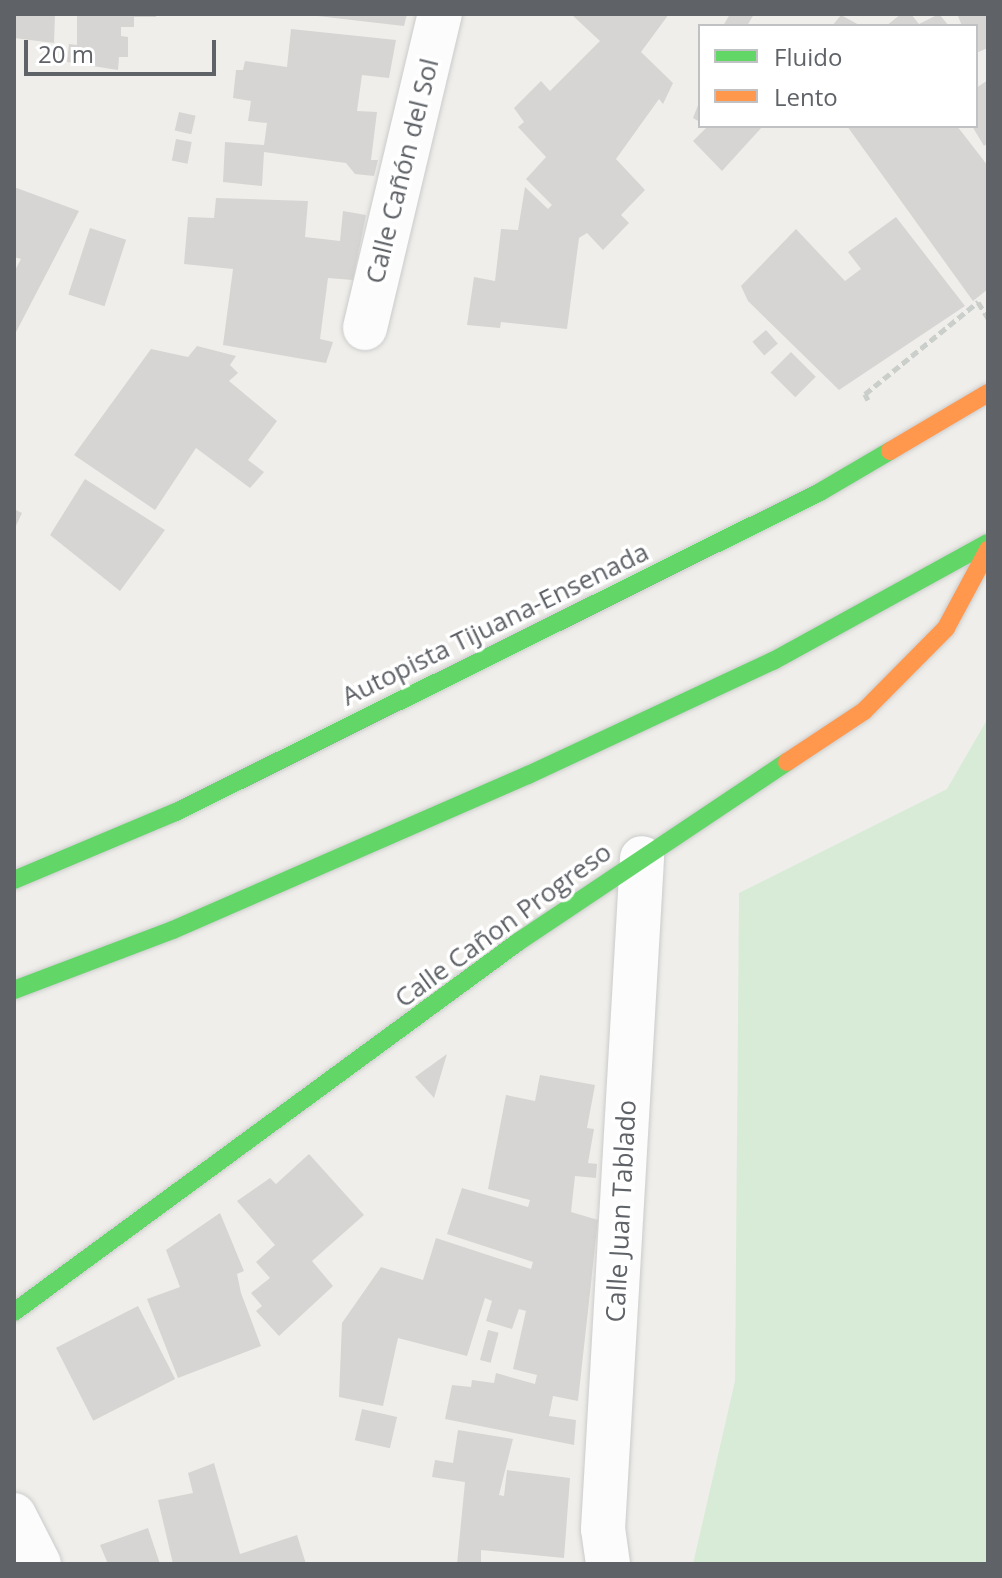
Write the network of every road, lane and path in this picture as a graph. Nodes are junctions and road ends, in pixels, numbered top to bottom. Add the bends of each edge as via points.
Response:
1 (440, 14) edge
2 (988, 318) edge
3 (365, 328) dead end
4 (988, 393) edge
5 (865, 394) dead end
6 (988, 543) edge
7 (988, 550) edge
8 (642, 858) junction
9 (14, 880) edge
10 (14, 990) edge
11 (14, 1312) edge
12 (14, 1515) edge
13 (39, 1564) edge
14 (608, 1564) edge

1 - 3 street, Calle Cañón del Sol
2 - 5 path via 978,302
4 - 9 main road, Autopista Tijuana-Ensenada via 820,492 176,812
6 - 10 main road via 773,661 542,769 173,930
7 - 8 main road, Calle Cañon Progreso via 946,628 864,711
8 - 11 main road, Calle Cañon Progreso via 518,942
8 - 14 street, Calle Juan Tablado via 603,1529
12 - 13 street

